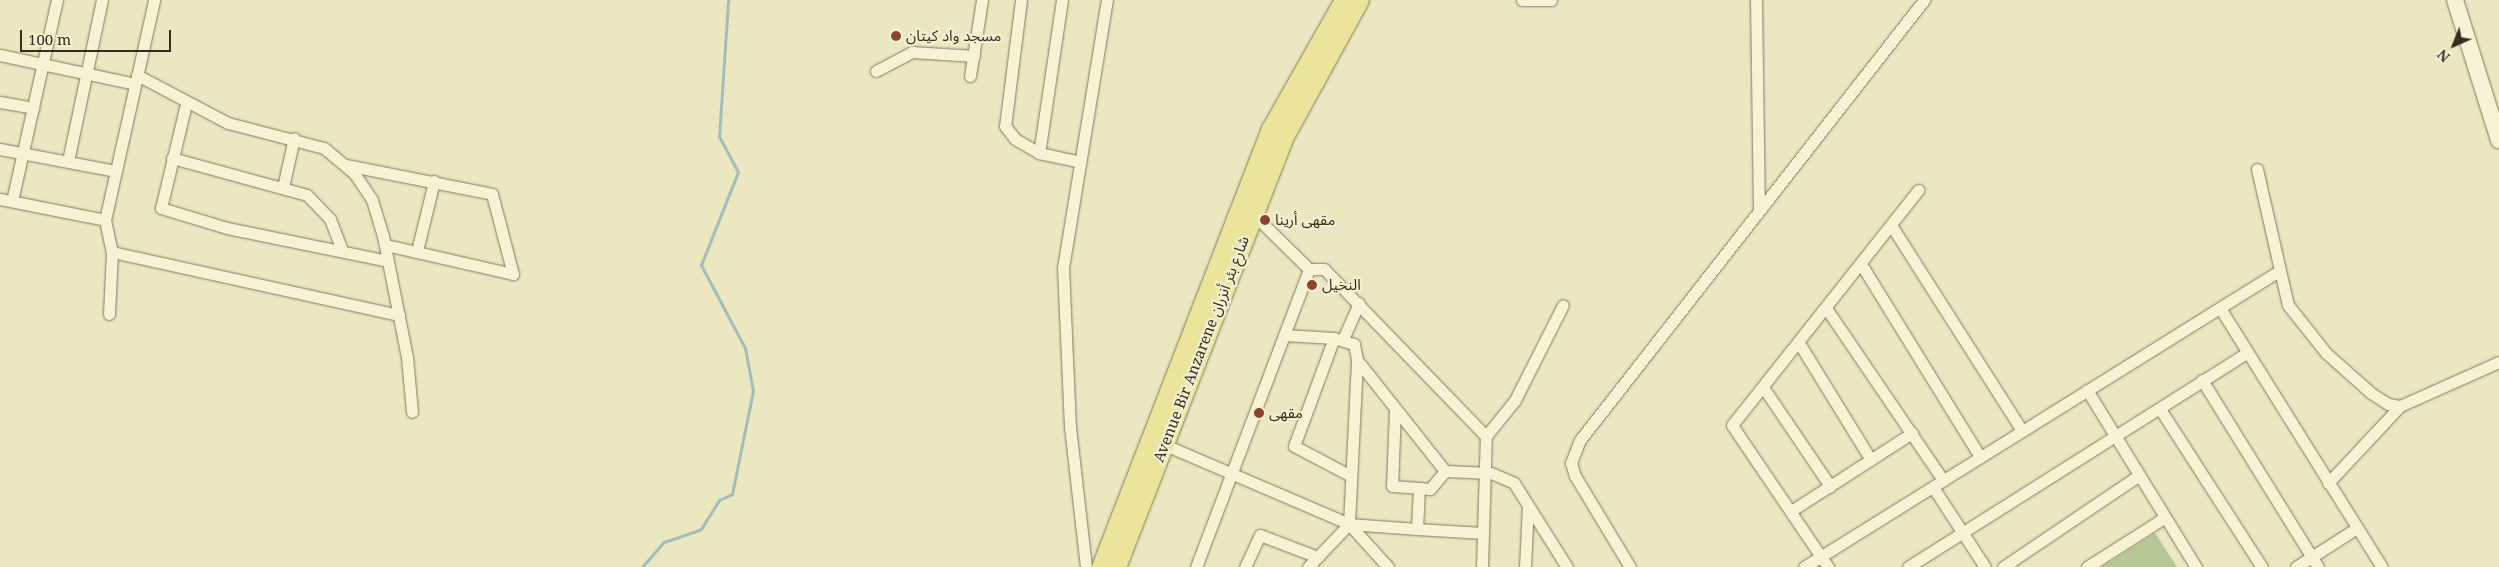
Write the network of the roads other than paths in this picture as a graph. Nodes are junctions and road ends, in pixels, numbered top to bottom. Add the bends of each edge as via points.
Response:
1 (58, 0) edge
2 (102, 0) edge
3 (154, 0) edge
4 (982, 0) edge
5 (1021, 0) edge
6 (1062, 0) edge
7 (1107, 0) edge
8 (1344, 0) edge
9 (1359, 0) edge
10 (1522, 0) edge
11 (1551, 0) edge
12 (1756, 0) edge
13 (1924, 0) edge
14 (2456, 0) edge
15 (0, 55) edge
16 (974, 56) junction
17 (42, 64) junction
18 (876, 71) dead end
19 (85, 73) junction
20 (970, 76) dead end
21 (136, 79) junction
22 (0, 102) edge
23 (186, 104) junction
24 (33, 108) junction
25 (294, 138) junction
26 (2499, 140) edge
27 (0, 149) edge
28 (22, 154) junction
29 (1039, 154) junction
30 (172, 158) junction
31 (68, 161) junction
32 (1078, 161) junction
33 (346, 165) junction
34 (2257, 169) dead end
35 (115, 171) junction
36 (434, 181) junction
37 (283, 187) junction
38 (1918, 190) dead end
39 (0, 199) edge
40 (12, 201) junction
41 (1759, 210) junction
42 (1253, 214) junction
43 (105, 220) junction
44 (1891, 225) junction
45 (385, 245) junction
46 (342, 251) junction
47 (417, 251) junction
48 (112, 252) junction
49 (388, 261) junction
50 (1861, 264) junction
51 (1309, 269) junction
52 (2279, 271) junction
53 (1359, 303) junction
54 (1563, 305) dead end
55 (1826, 308) junction
56 (2220, 308) junction
57 (109, 314) dead end
58 (399, 315) junction
59 (1284, 334) junction
60 (1338, 339) junction
61 (1799, 343) junction
62 (2248, 353) junction
63 (1357, 360) junction
64 (2499, 362) edge
65 (2202, 380) junction
66 (1763, 387) junction
67 (2088, 390) junction
68 (2400, 406) junction
69 (1395, 409) junction
70 (2160, 409) junction
71 (412, 412) dead end
72 (2022, 431) junction
73 (1912, 433) junction
74 (1486, 436) junction
75 (2114, 437) junction
76 (1165, 444) junction
77 (1980, 457) junction
78 (1871, 460) junction
79 (1445, 471) junction
80 (1232, 472) junction
81 (1485, 473) junction
82 (1351, 476) junction
83 (2138, 476) junction
84 (1938, 483) junction
85 (2328, 483) junction
86 (1830, 486) junction
87 (1418, 488) junction
88 (1528, 505) junction
89 (1791, 511) junction
90 (2164, 518) junction
91 (1349, 524) junction
92 (2356, 528) junction
93 (1417, 529) junction
94 (1962, 532) junction
95 (1483, 533) junction
96 (1821, 556) junction
97 (2310, 556) junction
98 (1318, 557) junction
99 (1925, 563) edge
100 (1086, 567) edge
101 (1101, 567) edge
102 (1116, 567) edge
103 (1196, 567) edge
104 (1245, 567) edge
105 (1308, 567) edge
106 (1388, 567) edge
107 (1482, 567) edge
108 (1525, 567) edge
109 (1566, 567) edge
110 (1630, 567) edge
111 (1804, 567) edge
112 (1828, 567) edge
113 (1908, 567) edge
114 (1985, 567) edge
115 (2003, 567) edge
116 (2086, 567) edge
117 (2196, 567) edge
118 (2262, 567) edge
119 (2296, 567) edge
120 (2318, 567) edge
121 (2382, 567) edge

1 - 17 street
2 - 19 street
3 - 21 street
4 - 16 street
5 - 29 street via 1005,126 1015,139
6 - 29 street
7 - 32 street
8 - 101 main road, Avenue Bir Anzarene شارع بئر أنزران via 1271,129
9 - 42 main road, Avenue Bir Anzarene شارع بئر أنزران via 1296,110
10 - 11 street
12 - 41 street
13 - 41 street
14 - 26 street
15 - 17 street
16 - 18 street via 912,52
16 - 20 street
17 - 19 street
17 - 24 street
19 - 21 street
19 - 31 street
21 - 23 street
21 - 35 street
22 - 24 street
23 - 25 street via 228,124
23 - 30 street
24 - 28 street
25 - 33 street via 324,148
25 - 37 street
27 - 28 street
28 - 31 street
28 - 40 street
29 - 32 street
30 - 37 street
30 - 46 street via 161,208 227,228
31 - 35 street
32 - 100 street via 1062,305 1070,427
33 - 36 street
33 - 45 street via 372,200
34 - 52 street
35 - 43 street
36 - 47 street
36 - 47 street via 492,194 513,274
37 - 46 street via 308,196 320,206
38 - 44 street
39 - 40 street
40 - 43 street
41 - 110 street via 1574,453 1575,476
42 - 51 street
42 - 76 main road, Avenue Bir Anzarene شارع بئر أنزران
43 - 48 street
44 - 50 street
44 - 72 street
45 - 47 street
45 - 49 street
46 - 49 street
48 - 57 street
48 - 58 street
49 - 58 street
50 - 55 street
50 - 77 street
51 - 53 street via 1324,269
51 - 59 street
52 - 56 street
52 - 68 street via 2288,305 2299,323 2371,392 2388,404
53 - 60 street
53 - 74 street
54 - 74 street via 1516,400
55 - 61 street
55 - 73 street
56 - 62 street
56 - 67 street
58 - 71 street
59 - 60 street
59 - 80 street
60 - 63 street via 1354,344
60 - 82 street via 1294,446
61 - 66 street
61 - 78 street
62 - 65 street
62 - 85 street
63 - 69 street
63 - 82 street
64 - 68 street
65 - 70 street
65 - 97 street
66 - 86 street
66 - 89 street via 1732,425
67 - 72 street
67 - 75 street
68 - 85 street
69 - 79 street
69 - 87 street via 1392,486
70 - 75 street
70 - 118 street
72 - 77 street
73 - 78 street
73 - 84 street
74 - 81 street
75 - 83 street
75 - 94 street
76 - 80 street
76 - 102 main road, Avenue Bir Anzarene شارع بئر أنزران
77 - 84 street
78 - 86 street
79 - 81 street
79 - 87 street via 1430,489
80 - 91 street
80 - 103 street
81 - 88 street via 1514,483
81 - 95 street
82 - 91 street
83 - 90 street
83 - 115 street
84 - 94 street
84 - 96 street
85 - 92 street
86 - 89 street
87 - 93 street
88 - 108 street
88 - 109 street
89 - 96 street
90 - 116 street
90 - 117 street
91 - 93 street
91 - 98 street
91 - 106 street
92 - 97 street
92 - 121 street
93 - 95 street
94 - 99 street
94 - 114 street
95 - 107 street
96 - 111 street
96 - 112 street
97 - 119 street
97 - 120 street
98 - 104 street via 1260,535
98 - 105 street
99 - 113 street

